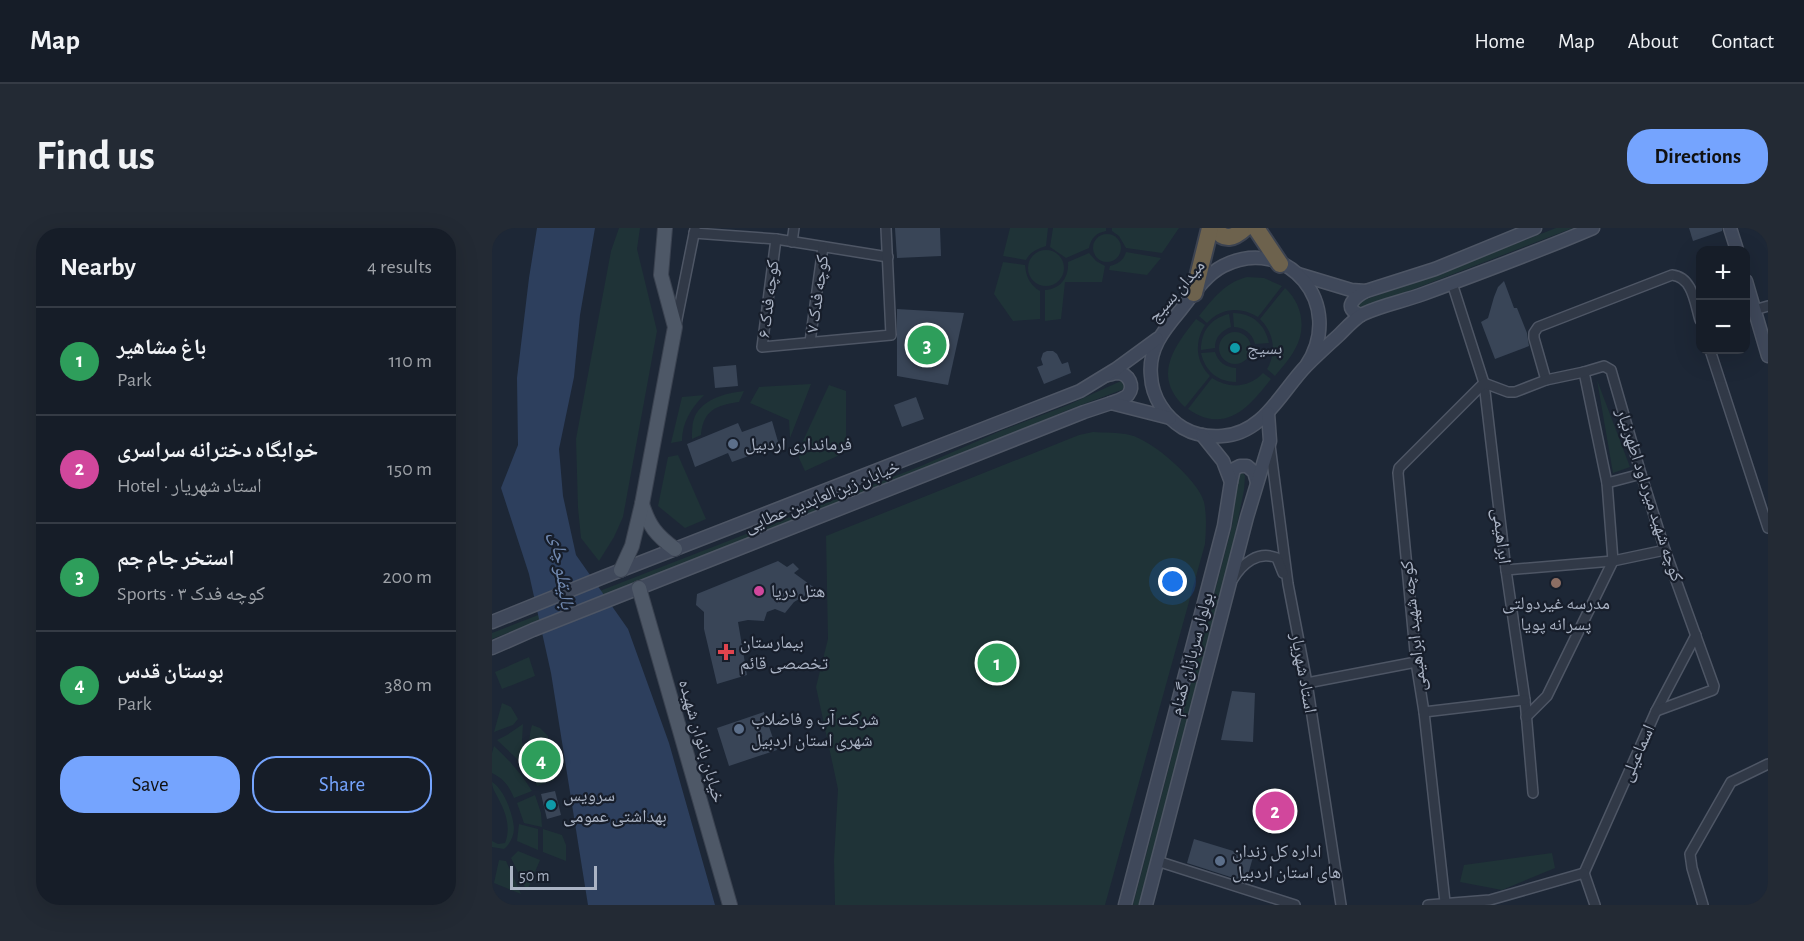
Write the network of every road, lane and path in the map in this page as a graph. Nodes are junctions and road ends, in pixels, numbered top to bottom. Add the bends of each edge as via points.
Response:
1 (665, 228) edge
2 (794, 228) edge
3 (886, 228) edge
4 (1212, 228) edge
5 (1245, 228) edge
6 (1256, 228) edge
7 (1535, 228) edge
8 (1593, 228) edge
9 (1730, 228) edge
10 (695, 231) edge
11 (776, 239) junction
12 (792, 242) junction
13 (1736, 246) edge
14 (824, 247) junction
15 (888, 257) junction
16 (1287, 268) junction
17 (1452, 283) junction
18 (1366, 291) junction
19 (1194, 293) junction
20 (1750, 296) edge
21 (1696, 305) edge
22 (1768, 306) edge
23 (1754, 310) junction
24 (1361, 315) junction
25 (675, 327) junction
26 (1158, 339) junction
27 (810, 342) junction
28 (1711, 354) edge
29 (1768, 356) edge
30 (1306, 366) junction
31 (1584, 372) junction
32 (1105, 375) junction
33 (1546, 380) junction
34 (1484, 383) junction
35 (1111, 404) junction
36 (1268, 413) junction
37 (1170, 418) junction
38 (1202, 435) junction
39 (1269, 441) junction
40 (1641, 474) junction
41 (1257, 482) junction
42 (1231, 483) junction
43 (1607, 483) junction
44 (642, 504) junction
45 (1768, 524) edge
46 (675, 549) junction
47 (1665, 550) junction
48 (1613, 561) junction
49 (621, 570) junction
50 (1506, 570) junction
51 (1288, 584) junction
52 (1229, 586) junction
53 (639, 588) junction
54 (492, 622) edge
55 (1696, 635) junction
56 (492, 648) edge
57 (1416, 662) junction
58 (1307, 683) junction
59 (1525, 700) junction
60 (1656, 711) junction
61 (1424, 712) junction
62 (1526, 717) junction
63 (1768, 764) edge
64 (1533, 793) dead end
65 (1157, 861) junction
66 (1584, 873) junction
67 (1445, 902) junction
68 (1491, 902) edge
69 (1290, 904) edge
70 (730, 905) edge
71 (1125, 905) edge
72 (1146, 905) edge
73 (1341, 905) edge
74 (1428, 905) edge
75 (1595, 905) edge
76 (1703, 905) edge

1 - 25 main road via 661,275
2 - 12 street
3 - 15 street
4 - 5 highway via 1228,238
4 - 19 highway
6 - 16 highway
7 - 18 main road via 1435,269
8 - 17 main road
9 - 13 main road
10 - 11 street
10 - 25 street
11 - 12 street
11 - 27 street, کوچه فدک ۶ via 762,347
12 - 14 street
14 - 15 street
14 - 27 street, کوچه فدک ۷
15 - 27 street via 891,335
16 - 18 main road via 1340,287
16 - 19 main road, میدان بسیج via 1256,258 1232,262 1211,274
16 - 30 main road, میدان بسیج via 1308,286 1320,321 1317,345
17 - 24 main road
17 - 34 street, ابراهیمی
18 - 24 main road via 1352,301 1353,310
19 - 26 main road, میدان بسیج
20 - 23 main road
21 - 33 street via 1689,284 1681,276 1672,275 1538,327 1533,333
22 - 23 street
23 - 29 main road
24 - 30 main road
25 - 44 main road
26 - 32 main road, خیابان زین‌العابدین عطایی
26 - 37 main road, میدان بسیج via 1150,374 1156,398
28 - 45 street
30 - 36 main road, میدان بسیج
31 - 33 street, کوچه شهید میرداود اطهرنیار
31 - 40 street, کوچه شهید میرداود اطهرنیار via 1604,366 1611,370
31 - 43 street
32 - 35 main road via 1119,373 1130,381 1128,394
32 - 46 main road, خیابان زین‌العابدین عطایی via 1080,391
33 - 34 street, کوچه شهید میرداود اطهرنیار via 1515,392
34 - 50 street, ابراهیمی
34 - 57 street, کوچه شهید ابراهیمی via 1399,468
35 - 37 main road
35 - 53 main road, خیابان زین‌العابدین عطایی
36 - 38 main road, میدان بسیج via 1238,433
36 - 39 main road, بولوار سربازان گمنام
37 - 38 main road, میدان بسیج
38 - 42 main road via 1223,461
39 - 41 main road, بولوار سربازان گمنام
39 - 51 street, استاد شهریار
40 - 43 street
40 - 47 street, کوچه شهید میرداود اطهرنیار
41 - 42 main road via 1254,472 1240,466 1234,469
41 - 52 main road, بولوار سربازان گمنام
42 - 71 main road, بولوار سربازان گمنام via 1221,536
43 - 48 street
44 - 46 main road via 648,523
44 - 49 main road via 632,546
46 - 49 main road, خیابان زین‌العابدین عطایی
47 - 48 street
47 - 55 street, کوچه شهید میرداود اطهرنیار
48 - 50 street
48 - 62 street via 1547,696
49 - 54 main road, خیابان زین‌العابدین عطایی
50 - 59 street, ابراهیمی
51 - 52 street via 1277,558 1267,556 1243,566
51 - 58 street, استاد شهریار
52 - 65 main road, بولوار سربازان گمنام
53 - 56 main road, خیابان زین‌العابدین عطایی
53 - 70 main road, خیابان بانوان شهیده
55 - 60 street, اسماعیلی
55 - 60 street, کوچه شهید میرداود اطهرنیار via 1713,690
57 - 58 street
57 - 61 street, کوچه شهید ابراهیمی
58 - 73 street, استاد شهریار
59 - 61 street
59 - 62 street, ابراهیمی
60 - 66 street, اسماعیلی
61 - 67 street, کوچه شهید ابراهیمی
62 - 64 street, ابراهیمی
63 - 76 street via 1731,782 1690,854
65 - 69 street
65 - 72 main road, بولوار سربازان گمنام
66 - 68 street
66 - 75 street
67 - 68 street
67 - 74 street

